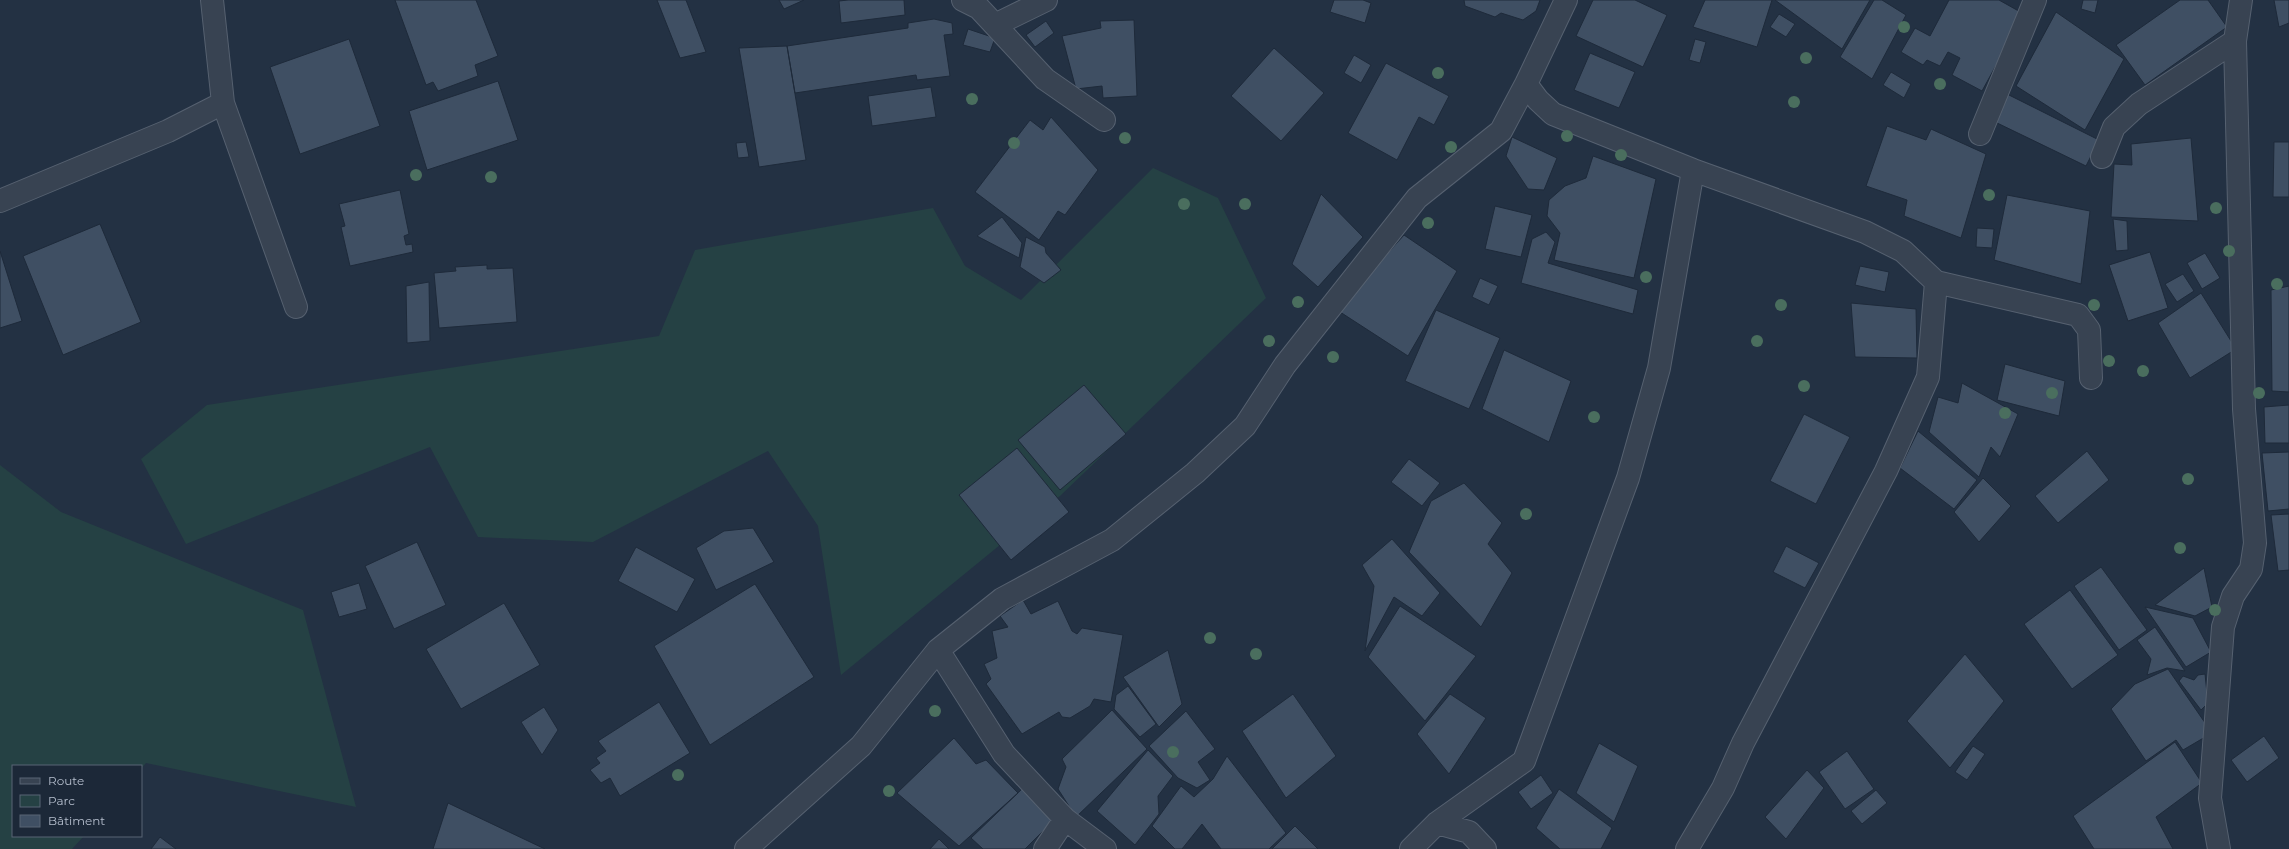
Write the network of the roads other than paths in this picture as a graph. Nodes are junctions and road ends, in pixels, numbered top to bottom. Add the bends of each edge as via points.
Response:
1 (212, 0) edge
2 (963, 0) edge
3 (1046, 0) edge
4 (1566, 0) edge
5 (2035, 0) edge
6 (2241, 0) edge
7 (995, 25) junction
8 (2235, 41) junction
9 (1526, 84) junction
10 (224, 103) junction
11 (1104, 120) dead end
12 (1980, 134) dead end
13 (2102, 157) dead end
14 (1694, 170) junction
15 (0, 201) edge
16 (1936, 282) junction
17 (296, 307) dead end
18 (2092, 378) dead end
19 (938, 650) junction
20 (1065, 819) junction
21 (1437, 823) junction
22 (746, 849) edge
23 (1045, 849) edge
24 (1105, 849) edge
25 (1411, 849) edge
26 (1485, 849) edge
27 (1687, 849) edge
28 (2219, 849) edge

1 - 10 street
2 - 7 street via 979,8
3 - 7 street
4 - 9 street
5 - 12 street
6 - 8 street
7 - 11 street via 1045,79
8 - 13 street via 2139,104 2114,127
8 - 28 street via 2244,409 2255,543 2251,569 2233,596 2223,627 2210,798
9 - 14 street via 1553,114
9 - 19 street via 1501,131 1417,198 1285,365 1239,431 1195,473 1112,540 1002,599
10 - 15 street via 168,131
10 - 17 street
14 - 16 street via 1865,232 1903,251
14 - 21 street via 1659,368 1628,478 1524,761
16 - 18 street via 2078,315 2089,330
16 - 27 street via 1928,376 1925,384 1886,470 1743,743 1723,788
19 - 20 street via 1004,754
19 - 22 street via 861,746
20 - 23 street
20 - 24 street
21 - 25 street
21 - 26 street via 1469,832

